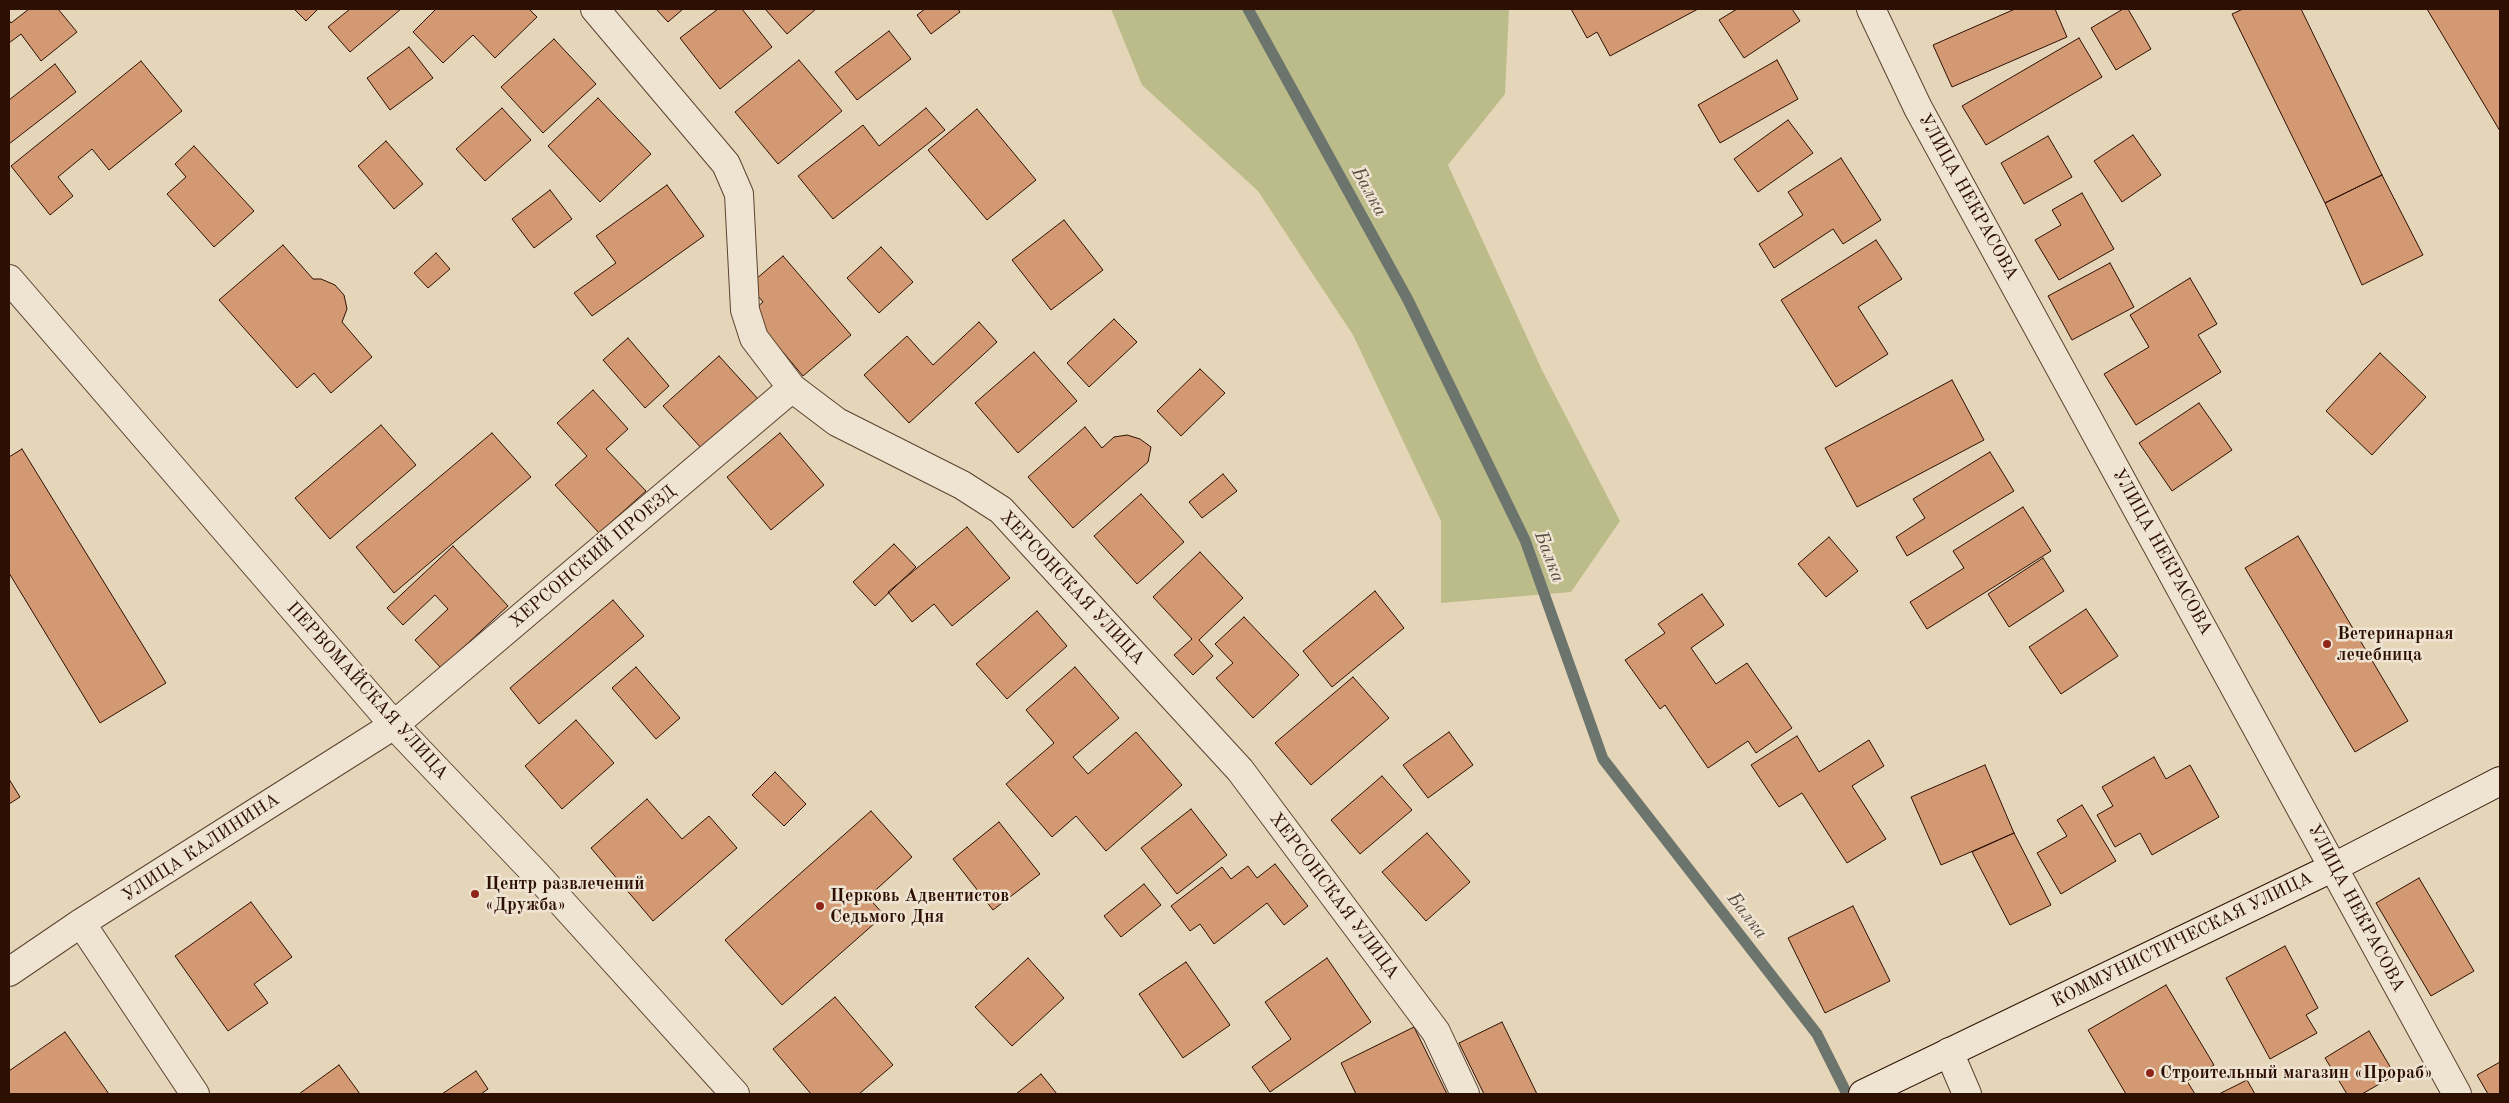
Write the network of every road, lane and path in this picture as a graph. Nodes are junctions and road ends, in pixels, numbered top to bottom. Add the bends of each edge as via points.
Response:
1 (594, 9) edge
2 (1871, 9) edge
3 (9, 279) edge
4 (792, 388) junction
5 (394, 725) junction
6 (2500, 782) edge
7 (2334, 867) junction
8 (81, 923) junction
9 (9, 972) edge
10 (1949, 1052) junction
11 (726, 1089) edge
12 (1868, 1091) edge
13 (195, 1094) edge
14 (1465, 1094) edge
15 (1967, 1094) edge
16 (2457, 1094) edge

1 - 4 street, ХЕРСОНСКАЯ УЛИЦА via 726,164 739,194 745,310 754,338
2 - 7 street, УЛИЦА НЕКРАСОВА via 1918,108
3 - 5 street, ПЕРВОМАЙСКАЯ УЛИЦА
4 - 5 street, ХЕРСОНСКИЙ ПРОЕЗД
4 - 14 street, ХЕРСОНСКАЯ УЛИЦА via 837,422 962,485 1001,510 1240,770 1436,1032
5 - 8 street, УЛИЦА КАЛИНИНА
5 - 11 street, ПЕРВОМАЙСКАЯ УЛИЦА via 537,875
6 - 7 street, КОММУНИСТИЧЕСКАЯ УЛИЦА
7 - 10 street, КОММУНИСТИЧЕСКАЯ УЛИЦА
7 - 16 street, УЛИЦА НЕКРАСОВА
8 - 9 street, УЛИЦА КАЛИНИНА
8 - 13 street
10 - 12 street, КОММУНИСТИЧЕСКАЯ УЛИЦА
10 - 15 street

